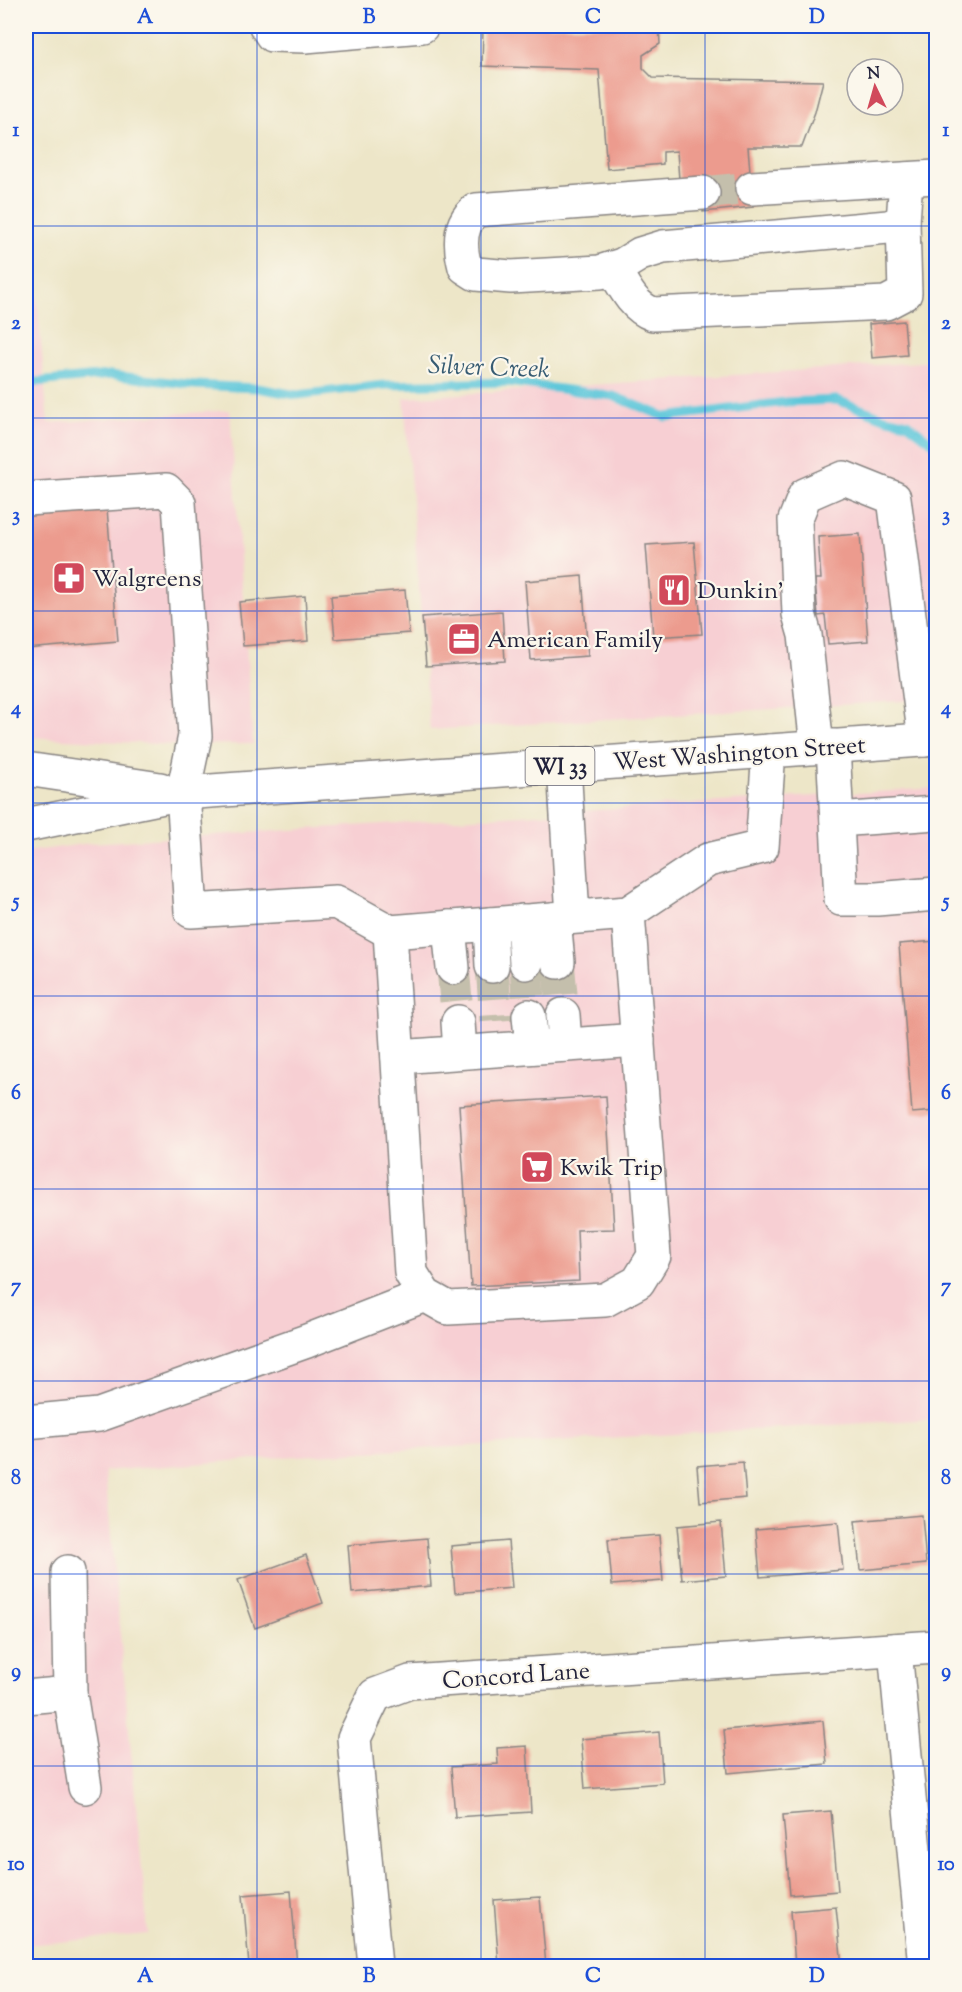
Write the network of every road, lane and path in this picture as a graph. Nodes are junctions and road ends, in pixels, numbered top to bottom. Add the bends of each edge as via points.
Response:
1 (266, 26) edge
2 (422, 26) edge
3 (921, 178) edge
4 (752, 188) tunnel mouth
5 (703, 193) tunnel mouth
6 (903, 222) junction
7 (613, 268) junction
8 (26, 499) edge
9 (931, 739) edge
10 (825, 747) junction
11 (769, 751) junction
12 (564, 765) junction
13 (26, 769) edge
14 (183, 792) junction
15 (936, 813) edge
16 (837, 820) junction
17 (26, 825) edge
18 (936, 894) edge
19 (628, 913) junction
20 (550, 919) junction
21 (489, 924) junction
22 (449, 927) junction
23 (390, 932) junction
24 (558, 962) tunnel mouth
25 (526, 963) tunnel mouth
26 (492, 966) tunnel mouth
27 (453, 968) tunnel mouth
28 (638, 1040) junction
29 (398, 1057) junction
30 (425, 1295) junction
31 (26, 1422) edge
32 (68, 1572) dead end
33 (936, 1647) edge
34 (895, 1650) junction
35 (70, 1692) junction
36 (26, 1697) edge
37 (85, 1787) dead end
38 (375, 1966) edge
39 (925, 1966) edge

1 - 2 street via 272,35 305,36
3 - 4 street
3 - 6 street
5 - 7 street via 476,210 464,226 460,249 465,267 476,274 512,277
6 - 7 street via 888,227 663,247
6 - 7 street via 905,293 886,303 653,314 642,310
8 - 14 street via 166,490 178,503 195,736
9 - 10 street, West Washington Street / WI 33
9 - 10 street via 894,498 844,478 805,495 795,520 799,614
10 - 11 street, West Washington Street / WI 33
10 - 16 street
11 - 12 street, West Washington Street / WI 33
11 - 19 street via 762,846 708,860
12 - 14 street, West Washington Street / WI 33
12 - 20 street
13 - 14 street, West Washington Street / WI 33
14 - 17 street, West Washington Street / WI 33
14 - 23 street via 191,911 336,902
15 - 16 street
16 - 18 street via 841,898
19 - 20 street
19 - 28 street
20 - 21 street
20 - 24 street
20 - 25 street
21 - 22 street
21 - 26 street
22 - 23 street
22 - 27 street
23 - 29 street
28 - 29 street via 564,1030 459,1037
28 - 30 street via 654,1256 638,1282 605,1300 448,1308
29 - 30 street via 411,1273
30 - 31 street via 99,1414
32 - 35 street
33 - 34 street, Concord Lane
34 - 38 street, Concord Lane via 410,1682 375,1695 354,1738
34 - 39 street
35 - 36 street
35 - 37 street

